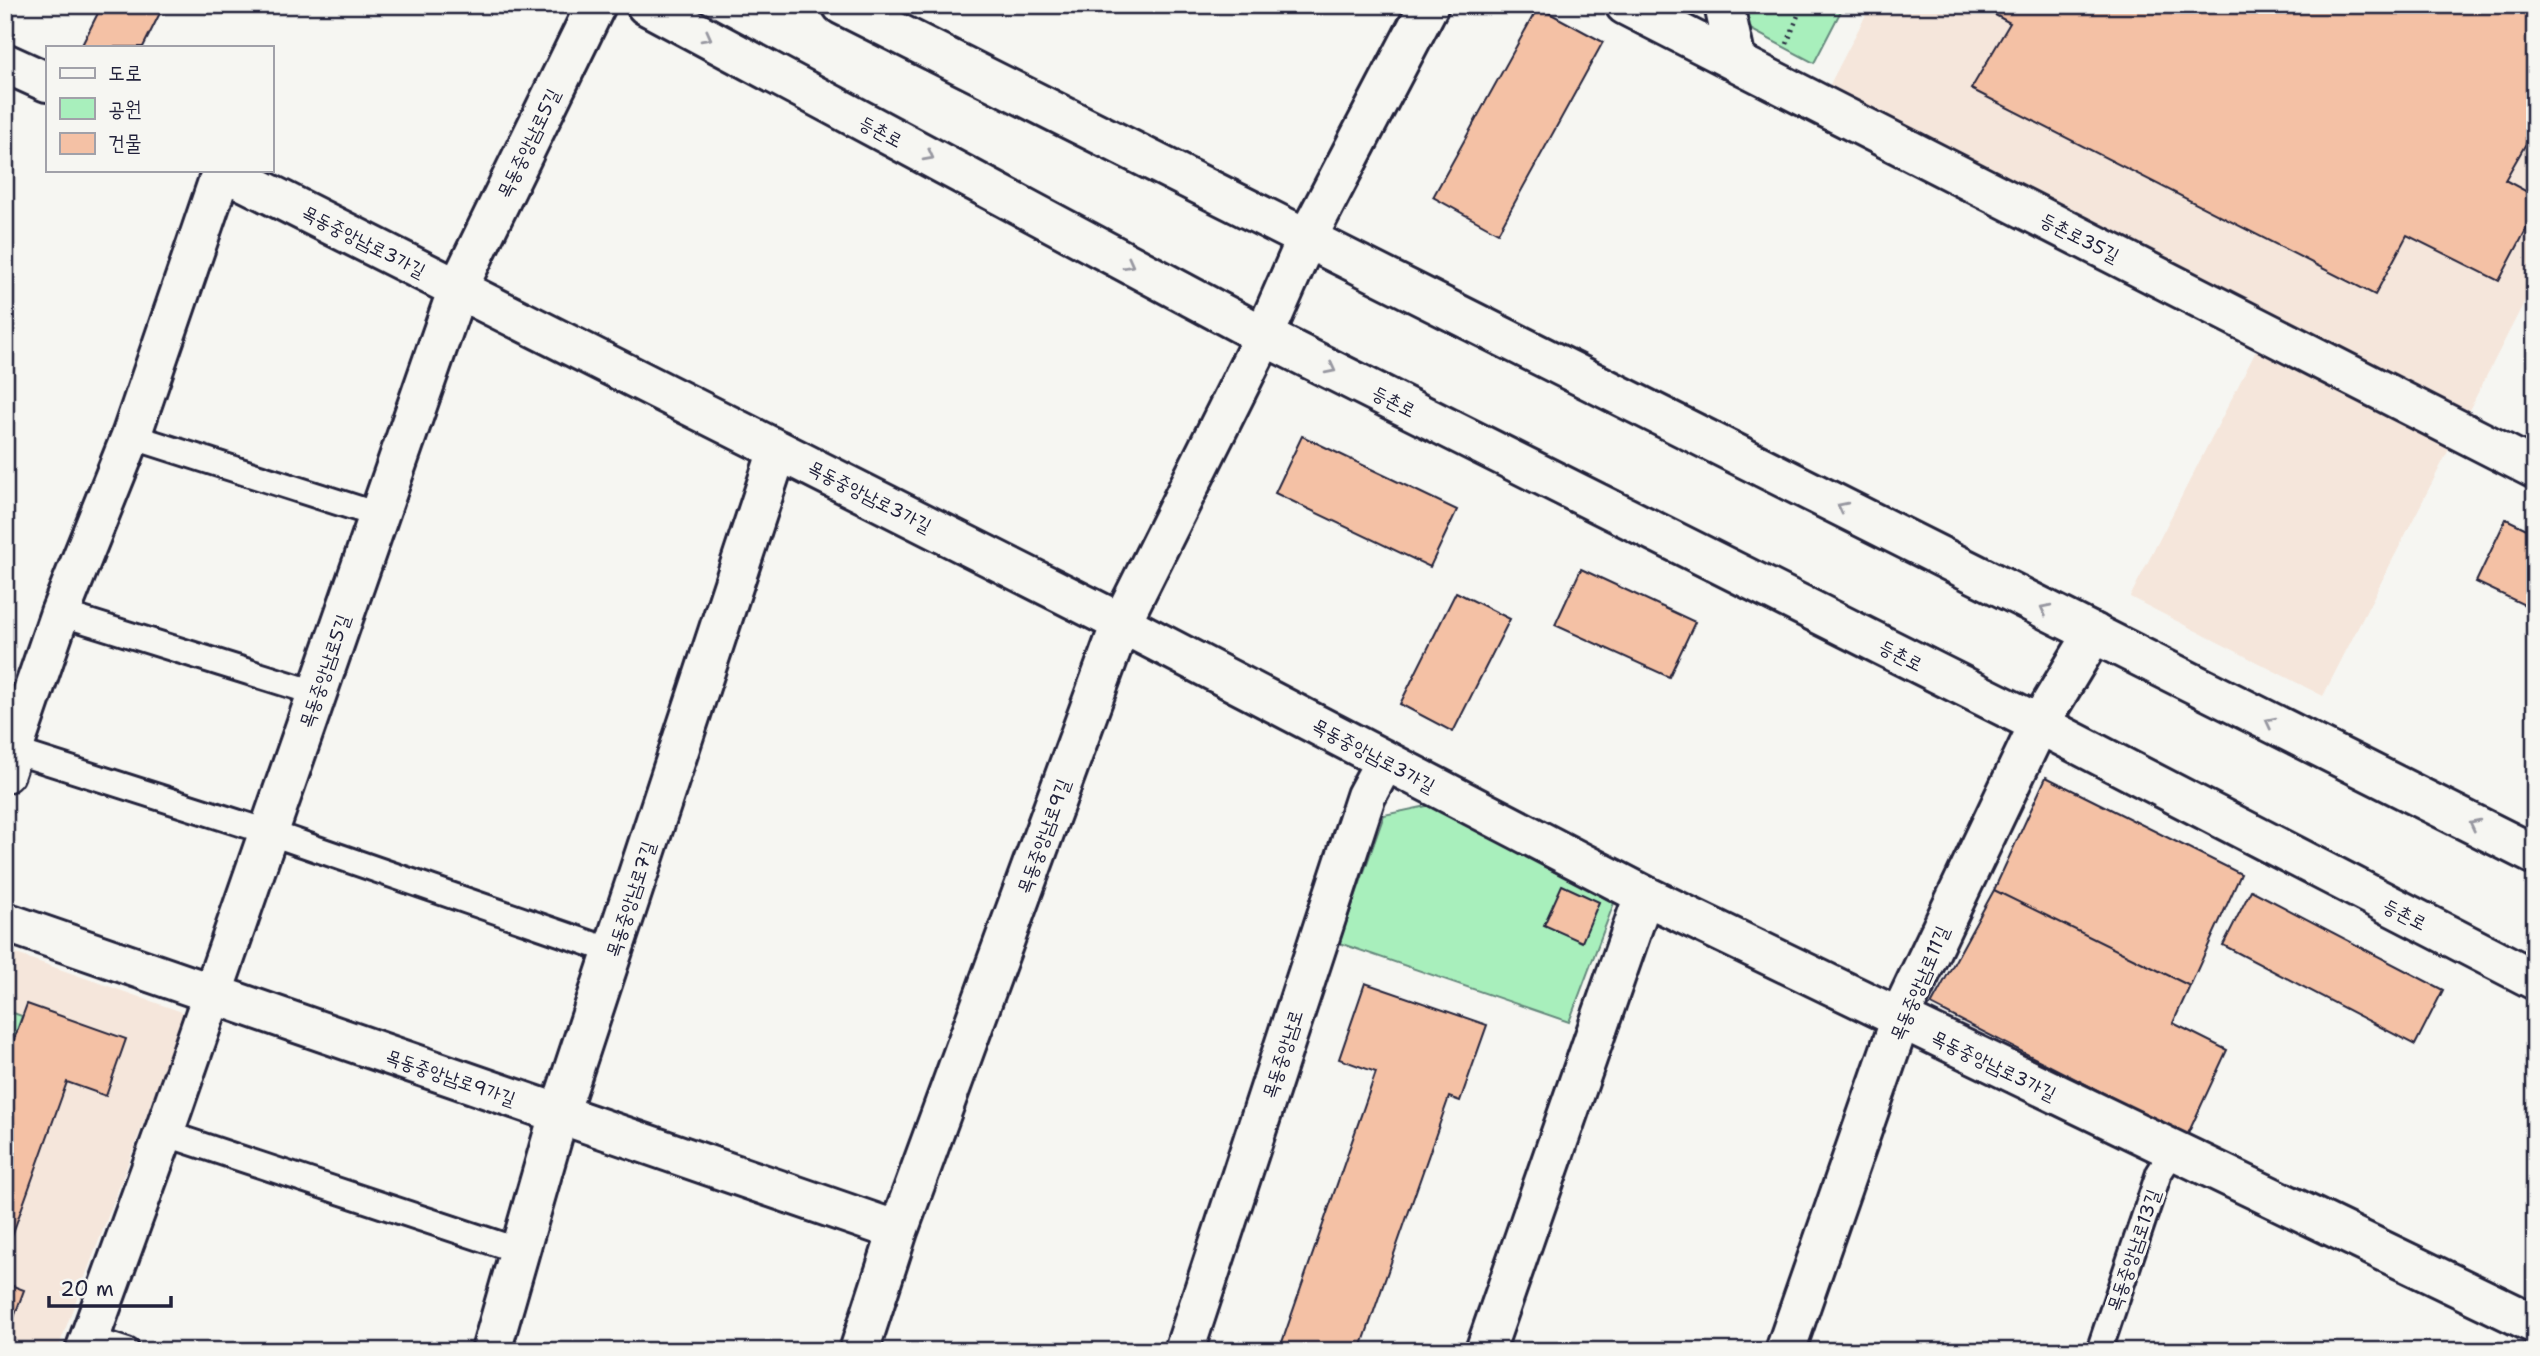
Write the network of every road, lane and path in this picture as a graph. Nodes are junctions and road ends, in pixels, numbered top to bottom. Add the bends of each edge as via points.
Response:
1 (596, 5) edge
2 (646, 5) edge
3 (842, 5) edge
4 (1429, 5) edge
5 (1625, 5) edge
6 (1724, 5) edge
7 (1736, 61) junction
8 (5, 63) edge
9 (46, 82) edge
10 (221, 172) edge
11 (226, 172) edge
12 (1307, 238) junction
13 (458, 288) junction
14 (1264, 336) junction
15 (131, 436) junction
16 (778, 450) junction
17 (2535, 469) edge
18 (378, 515) junction
19 (60, 613) junction
20 (1121, 623) junction
21 (2094, 633) junction
22 (316, 694) junction
23 (2039, 724) junction
24 (1385, 761) junction
25 (9, 762) edge
26 (268, 832) junction
27 (2535, 855) edge
28 (1644, 895) junction
29 (5, 922) edge
30 (612, 951) junction
31 (2535, 980) edge
32 (212, 993) junction
33 (1901, 1020) junction
34 (559, 1114) junction
35 (164, 1133) junction
36 (2173, 1151) junction
37 (898, 1231) junction
38 (520, 1251) junction
39 (2530, 1328) edge
40 (87, 1345) edge
41 (127, 1351) edge
42 (491, 1351) edge
43 (859, 1351) edge
44 (1184, 1351) edge
45 (1485, 1351) edge
46 (1785, 1351) edge
47 (2098, 1351) edge

1 - 13 street, 목동중앙남로5길
2 -> 14 street, 등촌로
3 - 12 street
4 - 12 street
5 - 7 street, 등촌로35길
6 - 7 street
7 - 17 street, 등촌로35길
8 - 9 street
10 - 15 street, 목동중앙남로3가길
11 - 13 street, 목동중앙남로3가길
12 - 14 street
21 -> 12 street
13 - 16 street, 목동중앙남로3가길
13 - 18 street, 목동중앙남로5길
14 - 20 street, 목동중앙남로9길
14 -> 23 street, 등촌로
15 - 18 lane
15 - 19 street, 목동중앙남로3가길
16 - 20 street, 목동중앙남로3가길
16 - 30 street, 목동중앙남로7길
18 - 22 street, 목동중앙남로5길
19 - 22 lane
19 - 25 street, 목동중앙남로3가길
20 - 24 street, 목동중앙남로3가길
20 - 37 street, 목동중앙남로9길
21 - 23 street, 목동중앙남로11길
27 -> 21 street
22 - 26 street, 목동중앙남로5길
23 - 31 street, 등촌로
23 - 33 street, 목동중앙남로11길
24 - 28 street, 목동중앙남로3가길
24 - 44 street, 목동중앙남로 via 1366,796
25 - 26 lane
26 - 30 lane
26 - 32 street, 목동중앙남로5길
28 - 33 street, 목동중앙남로3가길
28 - 45 street
29 - 32 street, 목동중앙남로9가길
30 - 34 street, 목동중앙남로7길
32 - 34 street, 목동중앙남로9가길
32 - 35 street, 목동중앙남로5길
33 - 36 street, 목동중앙남로3가길
33 - 46 street, 목동중앙남로11길
34 - 37 street, 목동중앙남로9가길
34 - 38 street, 목동중앙남로7길
35 - 38 lane
35 - 40 street, 목동중앙남로5길
36 - 39 street, 목동중앙남로3가길
36 - 47 lane, 목동중앙남로13길 via 2159,1173
37 - 43 street, 목동중앙남로9길
38 - 42 street, 목동중앙남로7길
40 - 41 lane

